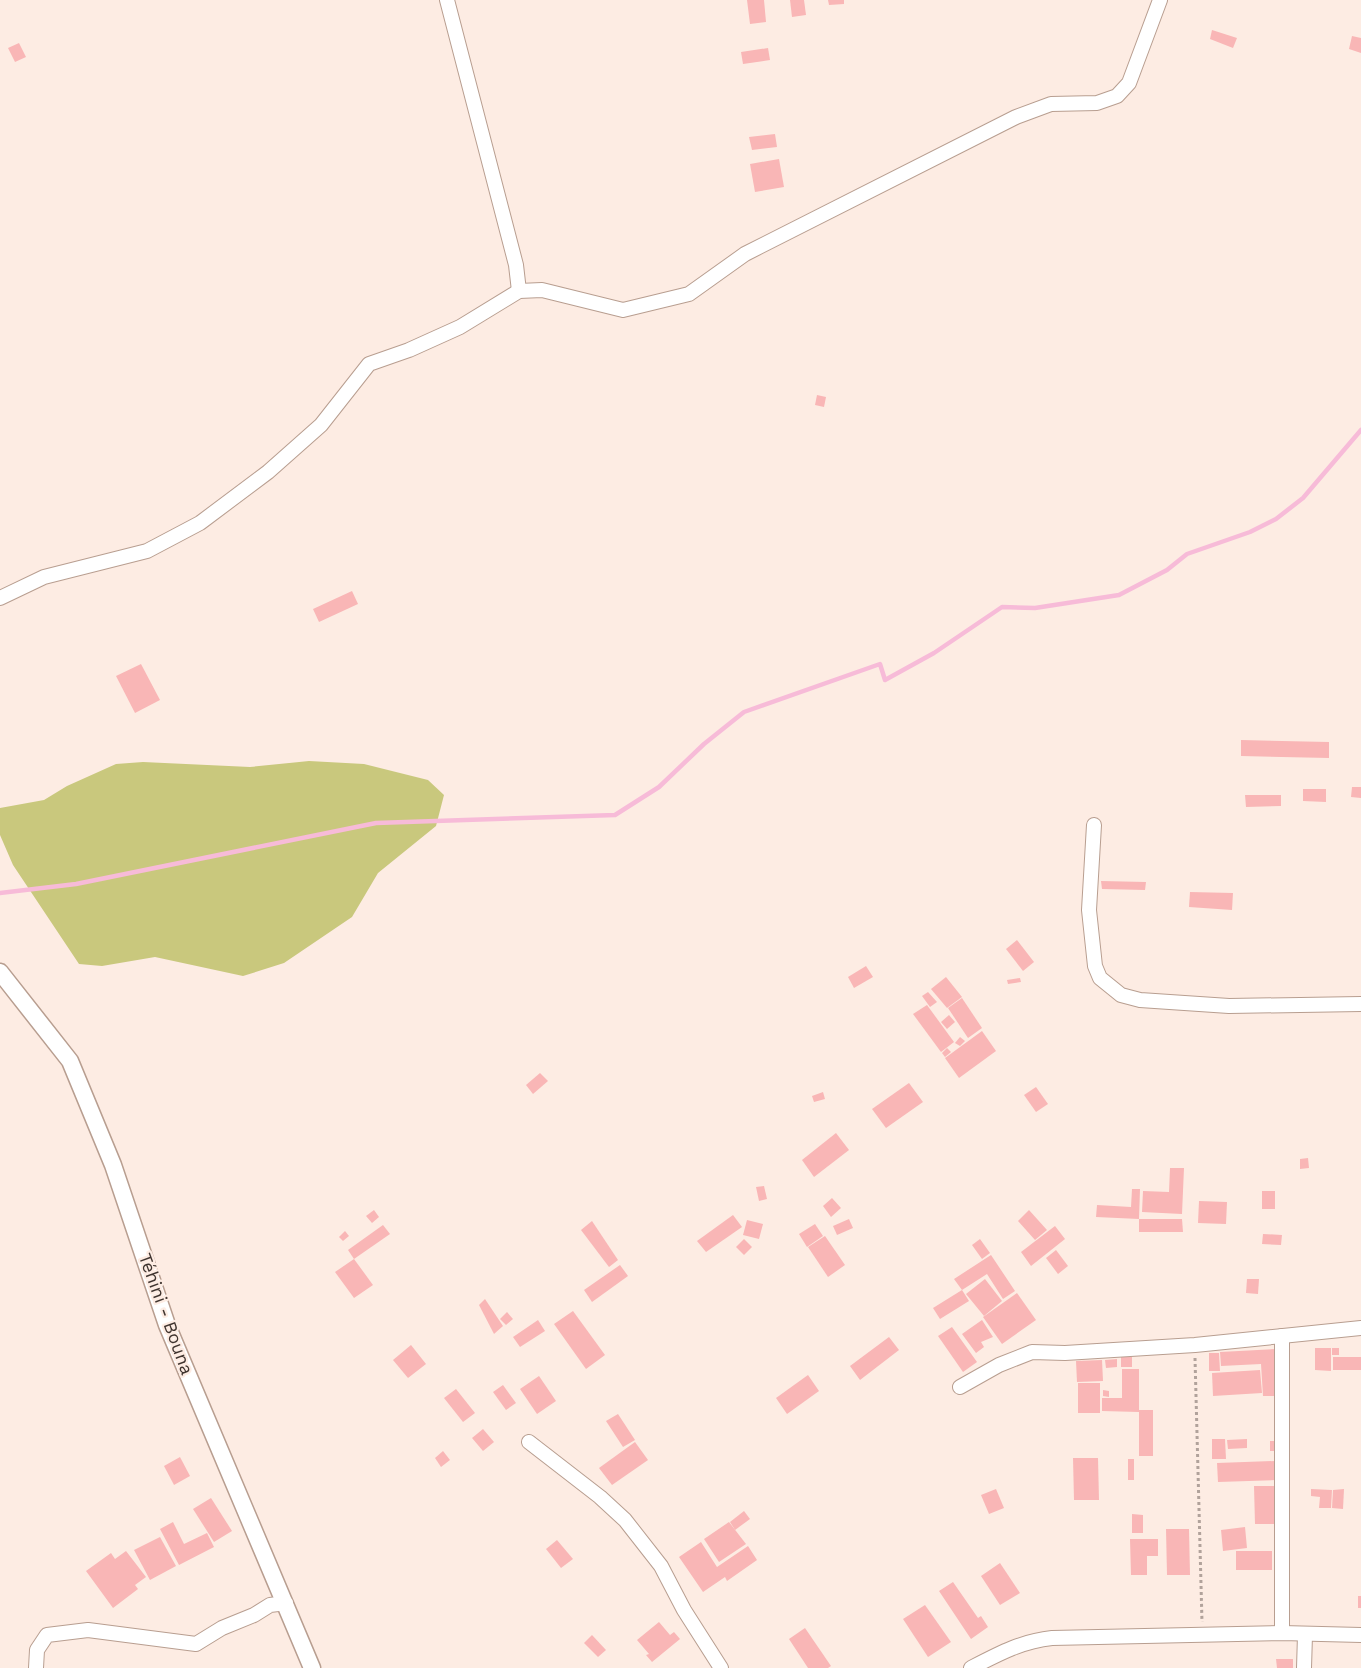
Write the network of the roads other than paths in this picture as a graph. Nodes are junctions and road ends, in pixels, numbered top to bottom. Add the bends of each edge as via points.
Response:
1 (447, 0) edge
2 (1160, 0) edge
3 (519, 291) junction
4 (0, 598) edge
5 (1094, 825) dead end
6 (0, 972) edge
7 (1361, 1004) edge
8 (1361, 1328) edge
9 (1282, 1336) junction
10 (960, 1387) dead end
11 (529, 1442) dead end
12 (286, 1603) junction
13 (1282, 1633) junction
14 (1305, 1635) junction
15 (1361, 1635) edge
16 (36, 1668) edge
17 (312, 1668) edge
18 (720, 1668) edge
19 (971, 1668) edge
20 (1304, 1668) edge

1 - 3 street via 516,265
2 - 3 street via 1129,83 1117,96 1097,103 1052,104 1016,117 745,254 689,294 623,310 542,290
3 - 4 street via 460,327 369,364 321,425 200,523 147,551 44,577
5 - 7 street via 1089,910 1095,966 1100,978 1121,995 1140,1000 1229,1006
6 - 12 street, Téhini - Bouna via 70,1061 113,1165 167,1325
8 - 9 street
9 - 10 street via 1195,1345 1032,1352
9 - 13 street
11 - 18 street via 625,1520 661,1566
12 - 16 street via 270,1605 196,1644 88,1629 47,1635 37,1650
12 - 17 street, Téhini - Bouna
13 - 14 street
13 - 19 street via 1030,1640
14 - 15 street
14 - 20 street

